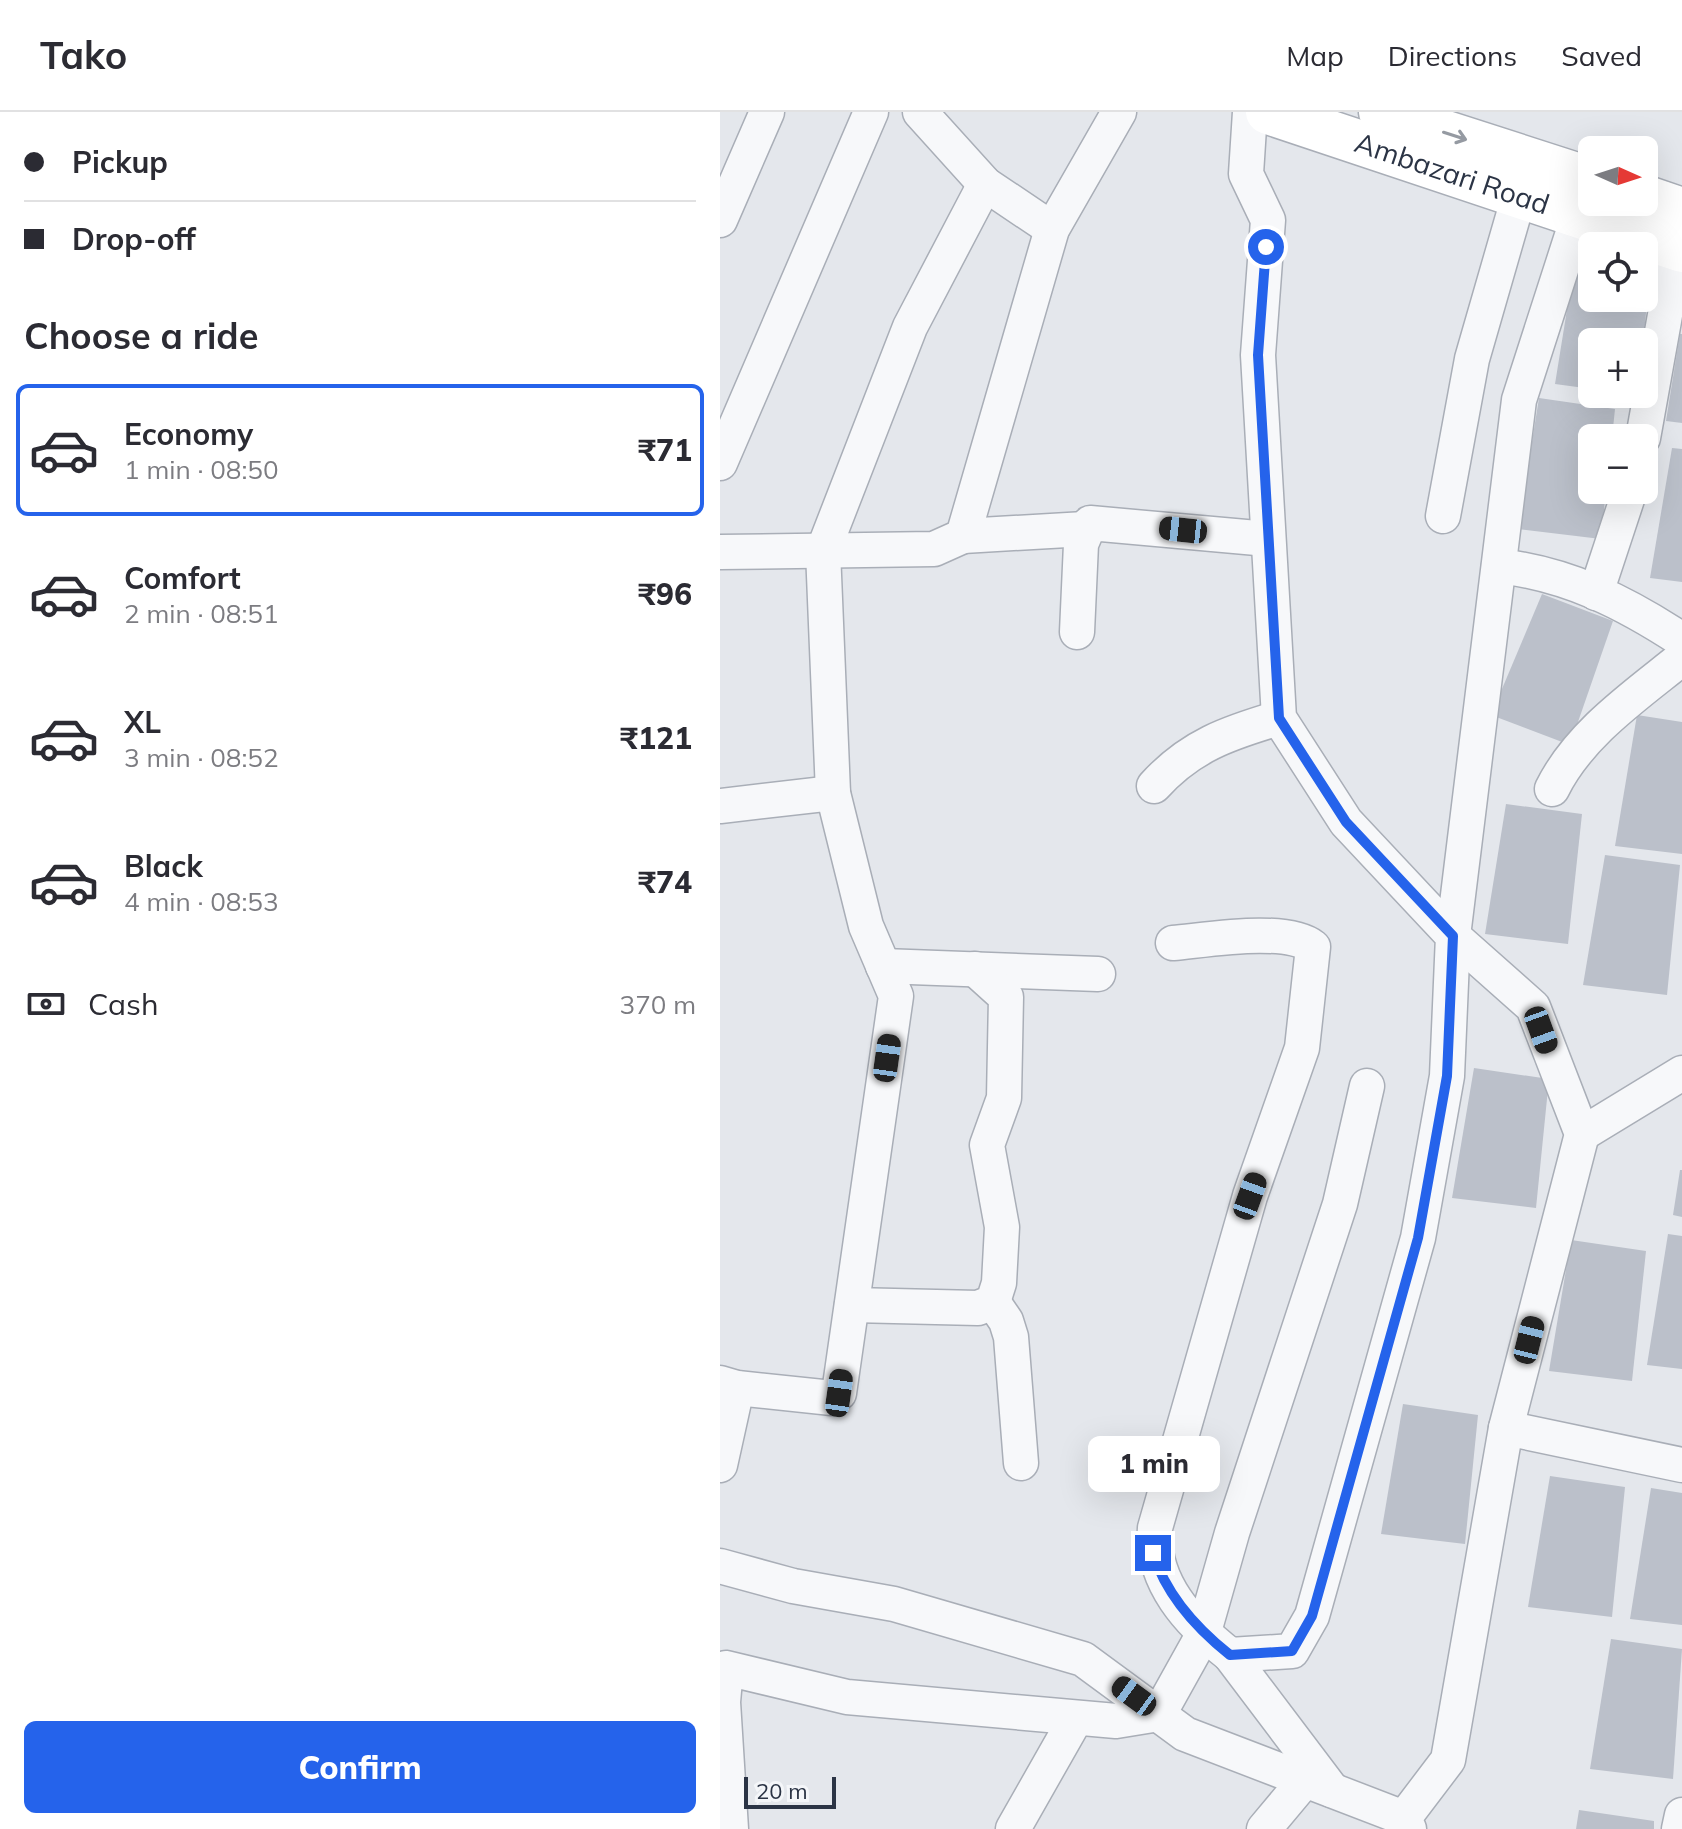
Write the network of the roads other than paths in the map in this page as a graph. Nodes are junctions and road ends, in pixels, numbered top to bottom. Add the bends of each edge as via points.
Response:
1 (767, 112) edge
2 (871, 112) edge
3 (920, 112) edge
4 (1119, 112) edge
5 (1250, 112) edge
6 (1268, 112) edge
7 (1381, 112) edge
8 (985, 184) junction
9 (1578, 195) edge
10 (1519, 196) junction
11 (1578, 198) edge
12 (1658, 212) edge
13 (1579, 216) edge
14 (1630, 216) edge
15 (720, 220) edge
16 (1052, 229) junction
17 (1680, 236) edge
18 (1646, 424) edge
19 (720, 463) edge
20 (1625, 504) edge
21 (1443, 516) dead end
22 (1085, 529) junction
23 (963, 536) junction
24 (1268, 539) junction
25 (823, 551) junction
26 (720, 552) edge
27 (1499, 566) junction
28 (1596, 593) junction
29 (1077, 632) dead end
30 (1682, 640) edge
31 (1682, 658) edge
32 (1279, 718) junction
33 (1154, 786) dead end
34 (1552, 789) dead end
35 (833, 793) junction
36 (720, 806) edge
37 (1453, 936) junction
38 (1173, 943) dead end
39 (883, 966) junction
40 (975, 969) junction
41 (1098, 974) dead end
42 (1682, 1073) edge
43 (1367, 1086) dead end
44 (1582, 1134) junction
45 (993, 1302) junction
46 (852, 1305) junction
47 (728, 1385) edge
48 (1506, 1428) junction
49 (1021, 1463) dead end
50 (720, 1465) edge
51 (1682, 1465) edge
52 (720, 1566) edge
53 (1203, 1635) junction
54 (1230, 1655) junction
55 (1159, 1714) junction
56 (1076, 1718) junction
57 (1319, 1785) junction
58 (1682, 1815) edge
59 (1406, 1823) edge
60 (731, 1829) edge
61 (1013, 1829) edge
62 (1264, 1829) edge
63 (1679, 1829) edge

1 - 15 street
2 - 19 street
3 - 8 street
4 - 16 street
5 - 24 street via 1246,174 1268,220 1258,355
6 - 10 main road, Ambazari Road
7 -> 9 main road
8 - 16 street
8 - 25 street via 910,327
10 - 11 main road, Ambazari Road
10 - 21 street via 1472,359
12 - 17 main road
13 - 27 street via 1519,400
14 - 17 main road, Ambazari Road
16 - 23 street
17 - 18 street
20 - 28 street
22 - 23 street
22 - 24 street via 1098,521
22 - 29 street
23 - 25 street via 934,549
24 - 32 street
25 - 26 street
25 - 35 street
27 - 28 street via 1543,571
27 - 37 street
28 - 30 street via 1637,610
31 - 34 street via 1591,735
32 - 33 street via 1207,743 1176,762
32 - 37 street via 1346,822
35 - 36 street
35 - 39 street via 866,926
37 - 44 street via 1533,1007
37 - 54 street via 1447,1076 1418,1238 1312,1616 1292,1651
38 - 53 street via 1245,936 1293,939 1313,947 1314,957 1302,1048 1250,1196 1155,1528 1153,1553 1161,1578
39 - 40 street
39 - 46 street via 896,996
40 - 41 street
40 - 45 street via 1006,997 1004,1098 987,1145 1002,1227
42 - 44 street
43 - 53 street via 1340,1204
44 - 48 street
45 - 46 street via 978,1308
45 - 49 street via 1011,1337
46 - 47 street via 837,1397
47 - 50 street
48 - 51 street
48 - 59 street via 1448,1760
52 - 55 street via 894,1604 1083,1659
53 - 54 street
53 - 55 street
54 - 57 street
55 - 56 street via 1116,1721
55 - 57 street via 1185,1734
56 - 60 street via 847,1697 726,1668 723,1702
56 - 61 street
57 - 59 street
57 - 62 street
58 - 63 street

